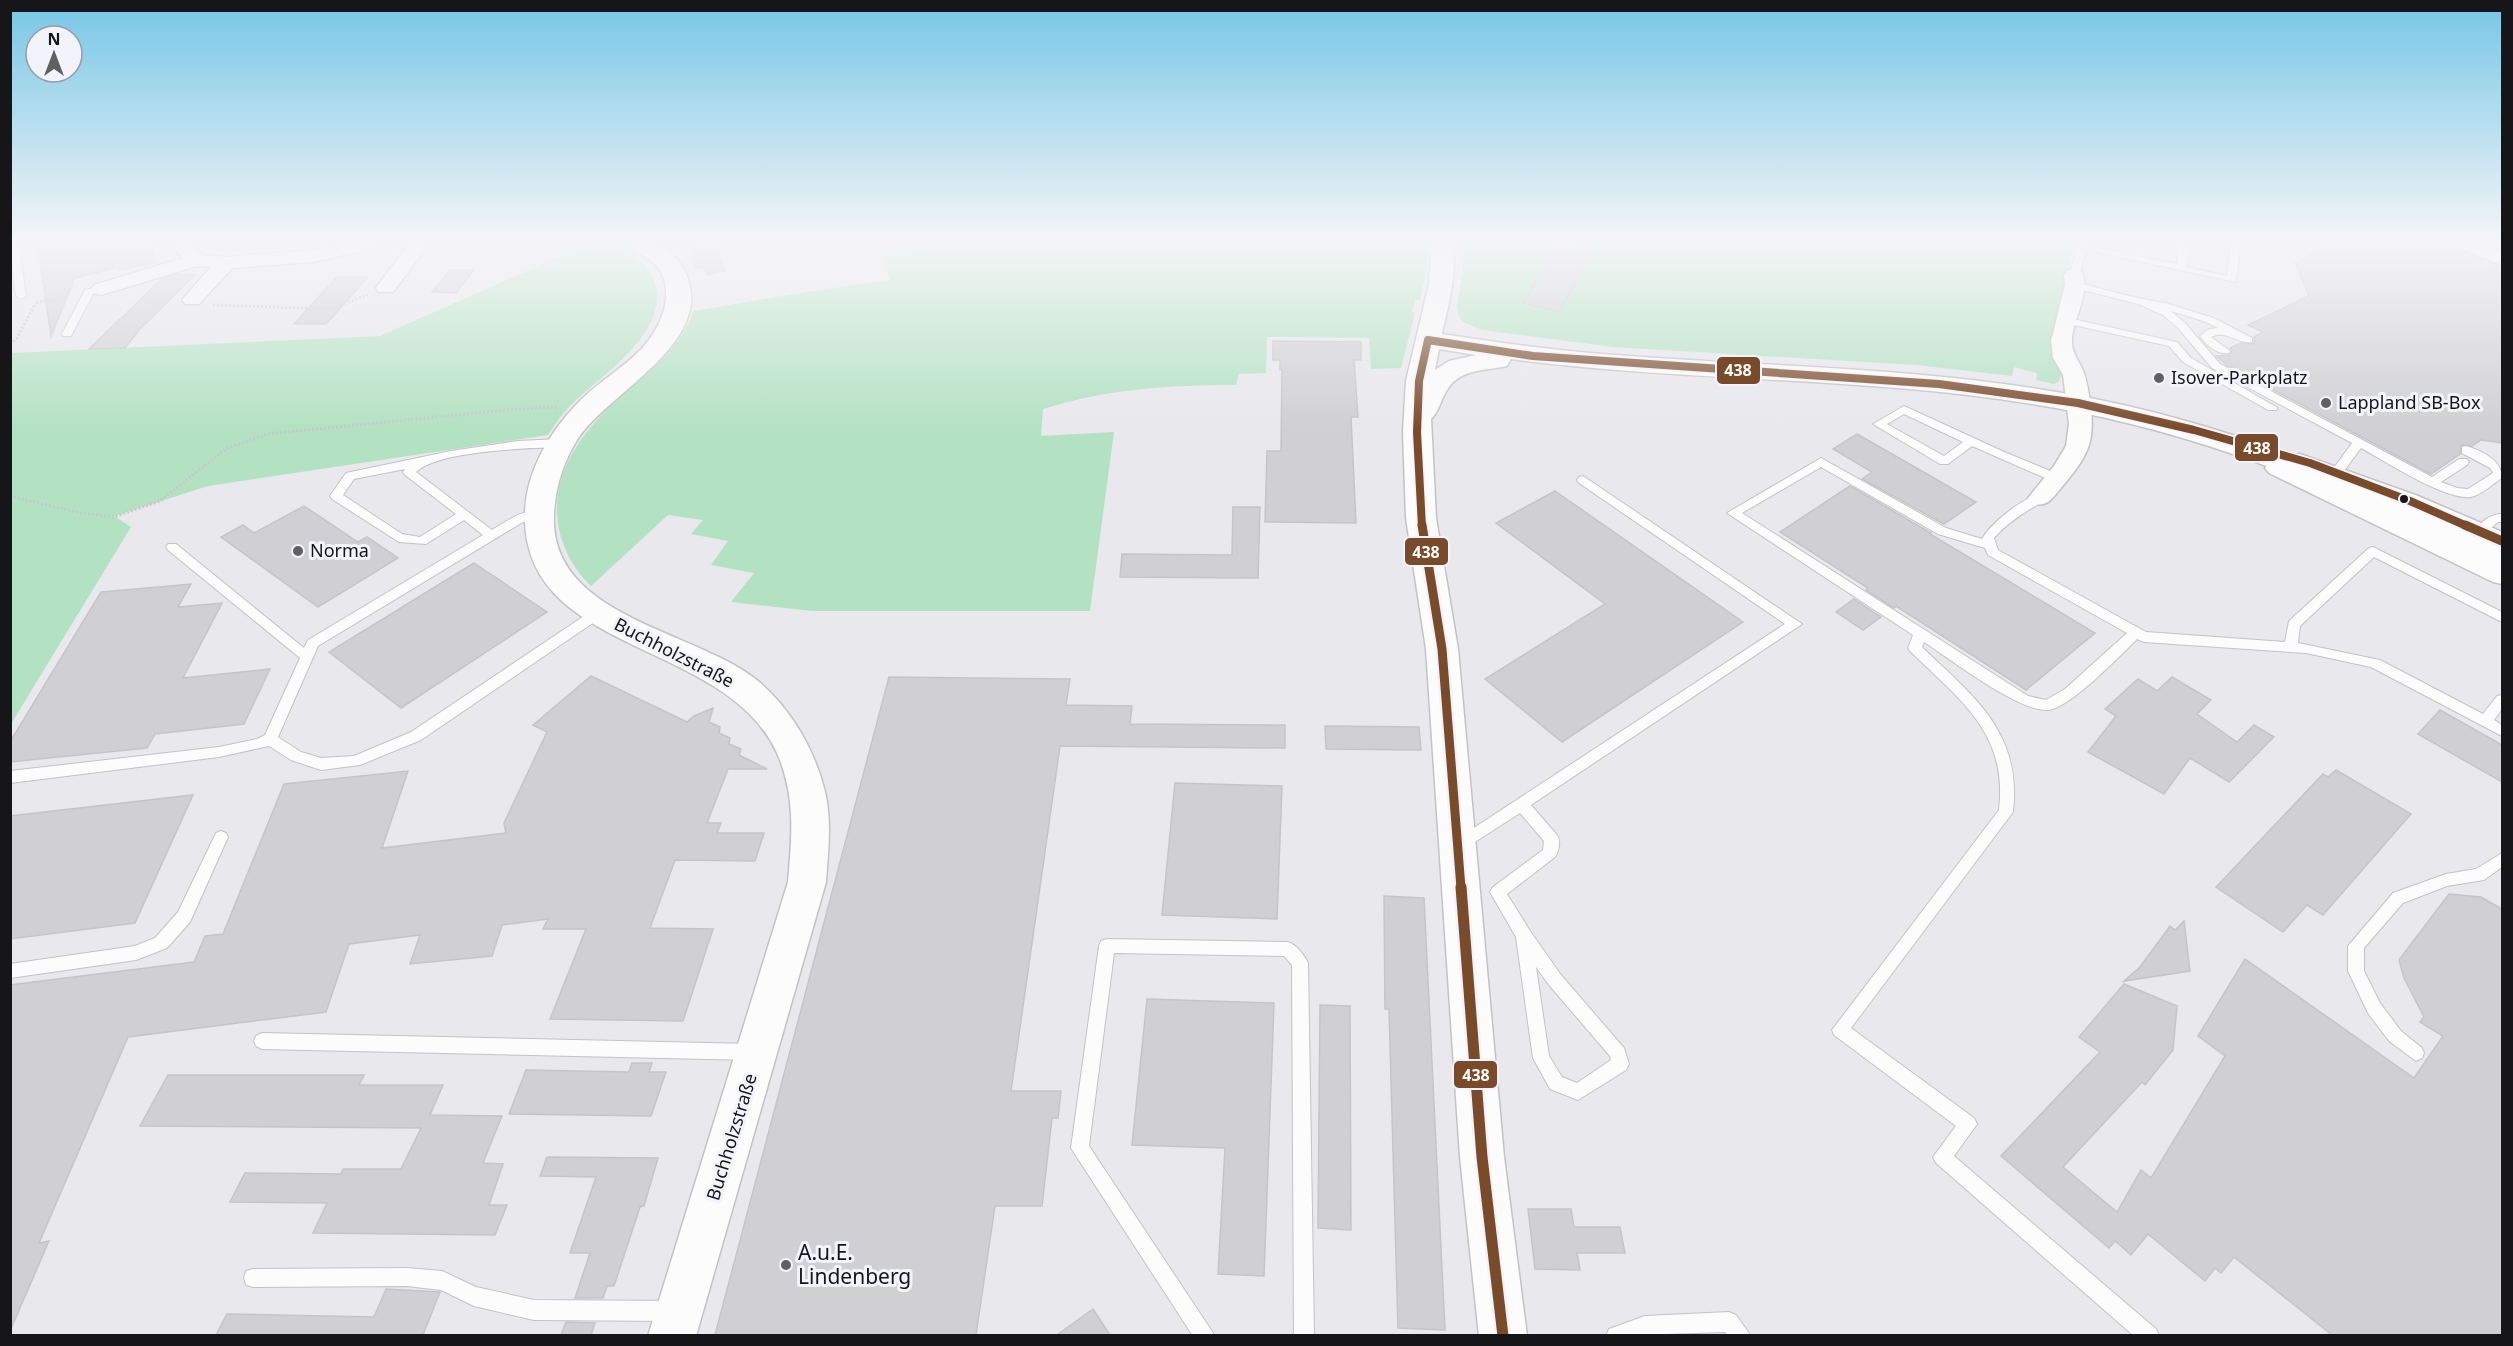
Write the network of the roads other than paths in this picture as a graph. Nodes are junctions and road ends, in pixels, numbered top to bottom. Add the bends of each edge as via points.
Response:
1 (86, 304) edge
2 (679, 304) edge
3 (1436, 304) edge
4 (2070, 304) edge
5 (2147, 304) edge
6 (2153, 304) edge
7 (2067, 321) junction
8 (2230, 332) junction
9 (67, 334) dead end
10 (1428, 340) junction
11 (2248, 340) dead end
12 (2225, 351) dead end
13 (1533, 356) junction
14 (2078, 404) junction
15 (2272, 408) dead end
16 (2193, 430) junction
17 (1417, 432) junction
18 (2358, 440) junction
19 (561, 442) junction
20 (1971, 442) junction
21 (419, 463) junction
22 (2340, 467) junction
23 (2056, 478) junction
24 (1583, 480) dead end
25 (2433, 482) junction
26 (2040, 498) joint
27 (539, 510) junction
28 (464, 515) junction
29 (2502, 518) edge
30 (2480, 531) junction
31 (488, 533) junction
32 (2502, 541) edge
33 (1989, 545) junction
34 (172, 547) dead end
35 (2502, 556) edge
36 (2502, 576) edge
37 (597, 613) junction
38 (2502, 617) edge
39 (1920, 633) junction
40 (2136, 633) junction
41 (2291, 647) junction
42 (308, 657) junction
43 (2502, 700) edge
44 (2485, 721) junction
45 (2502, 731) edge
46 (270, 739) junction
47 (10, 777) edge
48 (1521, 804) junction
49 (221, 837) dead end
50 (1457, 846) junction
51 (2502, 859) edge
52 (1524, 936) junction
53 (10, 971) edge
54 (262, 1041) dead end
55 (758, 1052) junction
56 (2416, 1053) dead end
57 (253, 1278) dead end
58 (675, 1323) edge
59 (1205, 1335) edge
60 (1304, 1335) edge
61 (1503, 1335) edge
62 (1616, 1335) edge
63 (1741, 1335) edge
64 (2149, 1335) edge

1 - 9 lane
2 - 19 street, Buchholzstraße via 673,324 658,346 637,369 585,411
3 - 10 street
4 - 7 street
5 - 18 lane via 2175,319 2216,366
6 - 8 lane via 2210,320
7 - 14 street via 2061,341 2064,358 2074,375
7 - 15 lane via 2172,344 2187,360
8 - 11 lane
8 - 12 lane via 2213,331 2205,336
10 - 13 street
10 - 17 street via 1419,381
13 - 14 street via 1928,383
13 - 17 street via 1473,362 1455,368 1440,378 1431,391
14 - 16 street
14 - 23 street via 2077,446
16 - 22 street
16 - 35 street via 2332,479
16 - 36 street
17 - 50 street via 1421,518 1442,649
18 - 22 lane
18 - 25 lane
19 - 21 lane via 451,455
19 - 27 street, Buchholzstraße via 542,484
20 - 20 lane via 1904,409 1879,424 1944,461
20 - 23 lane
21 - 28 lane via 410,472
21 - 28 lane via 350,476 336,496 399,538 422,542
22 - 30 street
23 - 26 street
24 - 48 lane via 1795,624
25 - 25 lane via 2465,456 2494,465 2500,474 2470,493 2456,492
26 - 33 lane via 1995,529 1988,538
27 - 31 lane
27 - 37 street, Buchholzstraße via 543,549 557,575 582,604
28 - 31 lane
29 - 30 lane via 2495,518
30 - 32 street
31 - 42 lane via 313,643
33 - 39 lane via 1942,531 1821,462 1732,513
33 - 40 lane via 1992,552
34 - 42 lane
37 - 46 lane via 416,736 355,761 321,764 296,756
37 - 55 street, Buchholzstraße via 745,689 779,724 804,776 812,831 807,882
38 - 41 lane via 2373,551 2294,624
39 - 40 lane via 2024,700 2047,705 2070,693
39 - 64 lane via 1915,648 1990,728 2005,761 2009,787 2006,812 1840,1030 1968,1124 1941,1157
40 - 41 lane via 2166,640
41 - 44 lane via 2374,663
42 - 46 lane
43 - 44 lane
44 - 45 lane
46 - 47 lane via 219,752
48 - 50 lane
48 - 52 lane via 1552,839 1550,853 1498,892
49 - 53 lane via 184,917 160,943 136,953
50 - 61 street via 1482,1157
51 - 56 lane via 2479,875 2446,880 2398,898 2356,946 2356,971 2374,1008 2395,1036
52 - 52 lane via 1541,1058 1556,1083 1578,1092 1620,1064 1618,1053 1555,980
54 - 55 lane
55 - 58 street, Buchholzstraße
57 - 58 lane via 406,1277 442,1281 474,1296 534,1310
59 - 60 lane via 1080,1148 1107,946 1288,950 1300,963
62 - 63 lane via 1645,1326 1729,1322

